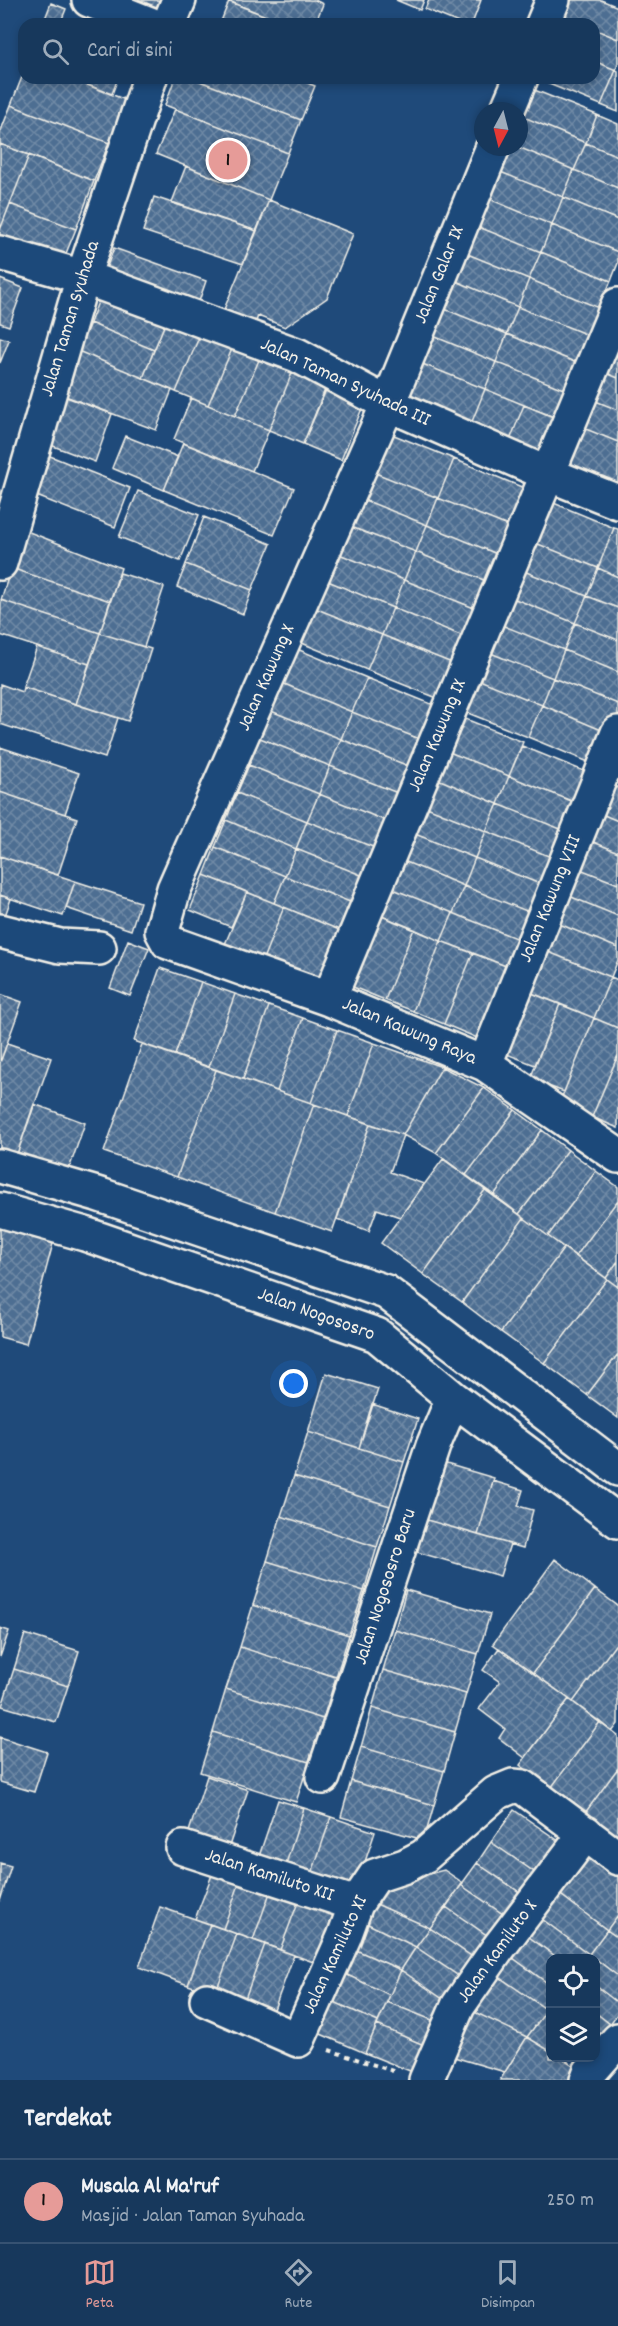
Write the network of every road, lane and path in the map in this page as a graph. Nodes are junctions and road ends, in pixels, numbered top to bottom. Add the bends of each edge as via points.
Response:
1 (90, 0) edge
2 (179, 0) edge
3 (553, 0) edge
4 (135, 18) edge
5 (172, 18) edge
6 (546, 18) edge
7 (148, 84) edge
8 (518, 84) edge
9 (511, 102) edge
10 (488, 156) edge
11 (0, 253) edge
12 (82, 277) junction
13 (618, 305) edge
14 (367, 392) junction
15 (548, 474) junction
16 (618, 502) edge
17 (0, 563) edge
18 (618, 733) edge
19 (0, 931) edge
20 (181, 947) joint
21 (99, 948) dead end
22 (329, 999) junction
23 (485, 1064) junction
24 (618, 1156) edge
25 (0, 1166) edge
26 (97, 1194) junction
27 (0, 1210) edge
28 (86, 1234) junction
29 (453, 1398) junction
30 (618, 1469) edge
31 (615, 1513) edge
32 (323, 1778) dead end
33 (586, 1833) junction
34 (183, 1848) dead end
35 (618, 1858) edge
36 (356, 1904) junction
37 (207, 2000) dead end
38 (298, 2040) junction
39 (618, 2040) edge
40 (412, 2076) edge
41 (587, 2080) edge

1 - 4 street
2 - 5 street
3 - 6 street
7 - 12 street, Jalan Taman Syuhada
8 - 9 street
10 - 14 street, Jalan Galar IX
11 - 12 street, Jalan Taman Syuhada III
12 - 14 street, Jalan Taman Syuhada III via 297,355
12 - 17 street, Jalan Taman Syuhada
13 - 15 street, Jalan Kawung IX
14 - 15 street, Jalan Taman Syuhada III
14 - 20 street, Jalan Kawung X via 174,889 162,931 168,942
15 - 16 street, Jalan Taman Syuhada III
15 - 22 street, Jalan Kawung IX
18 - 23 street, Jalan Kawung VIII
19 - 21 street via 60,946
20 - 22 street, Jalan Kawung Raya
22 - 23 street, Jalan Kawung Raya
23 - 24 street, Jalan Kawung Raya
25 - 26 street
26 - 28 street
26 - 30 street via 386,1292
27 - 28 street, Jalan Nogososro
28 - 29 street, Jalan Nogososro via 377,1335
29 - 31 street, Jalan Nogososro
29 - 32 street, Jalan Nogososro Baru
33 - 35 street
33 - 36 street, Jalan Kamiluto XI via 523,1787 513,1786 496,1793 424,1856 375,1876
33 - 40 street, Jalan Kamiluto X via 496,1950
34 - 36 street, Jalan Kamiluto XII
36 - 38 street, Jalan Kamiluto XI
37 - 38 street
38 - 40 path
39 - 41 street

